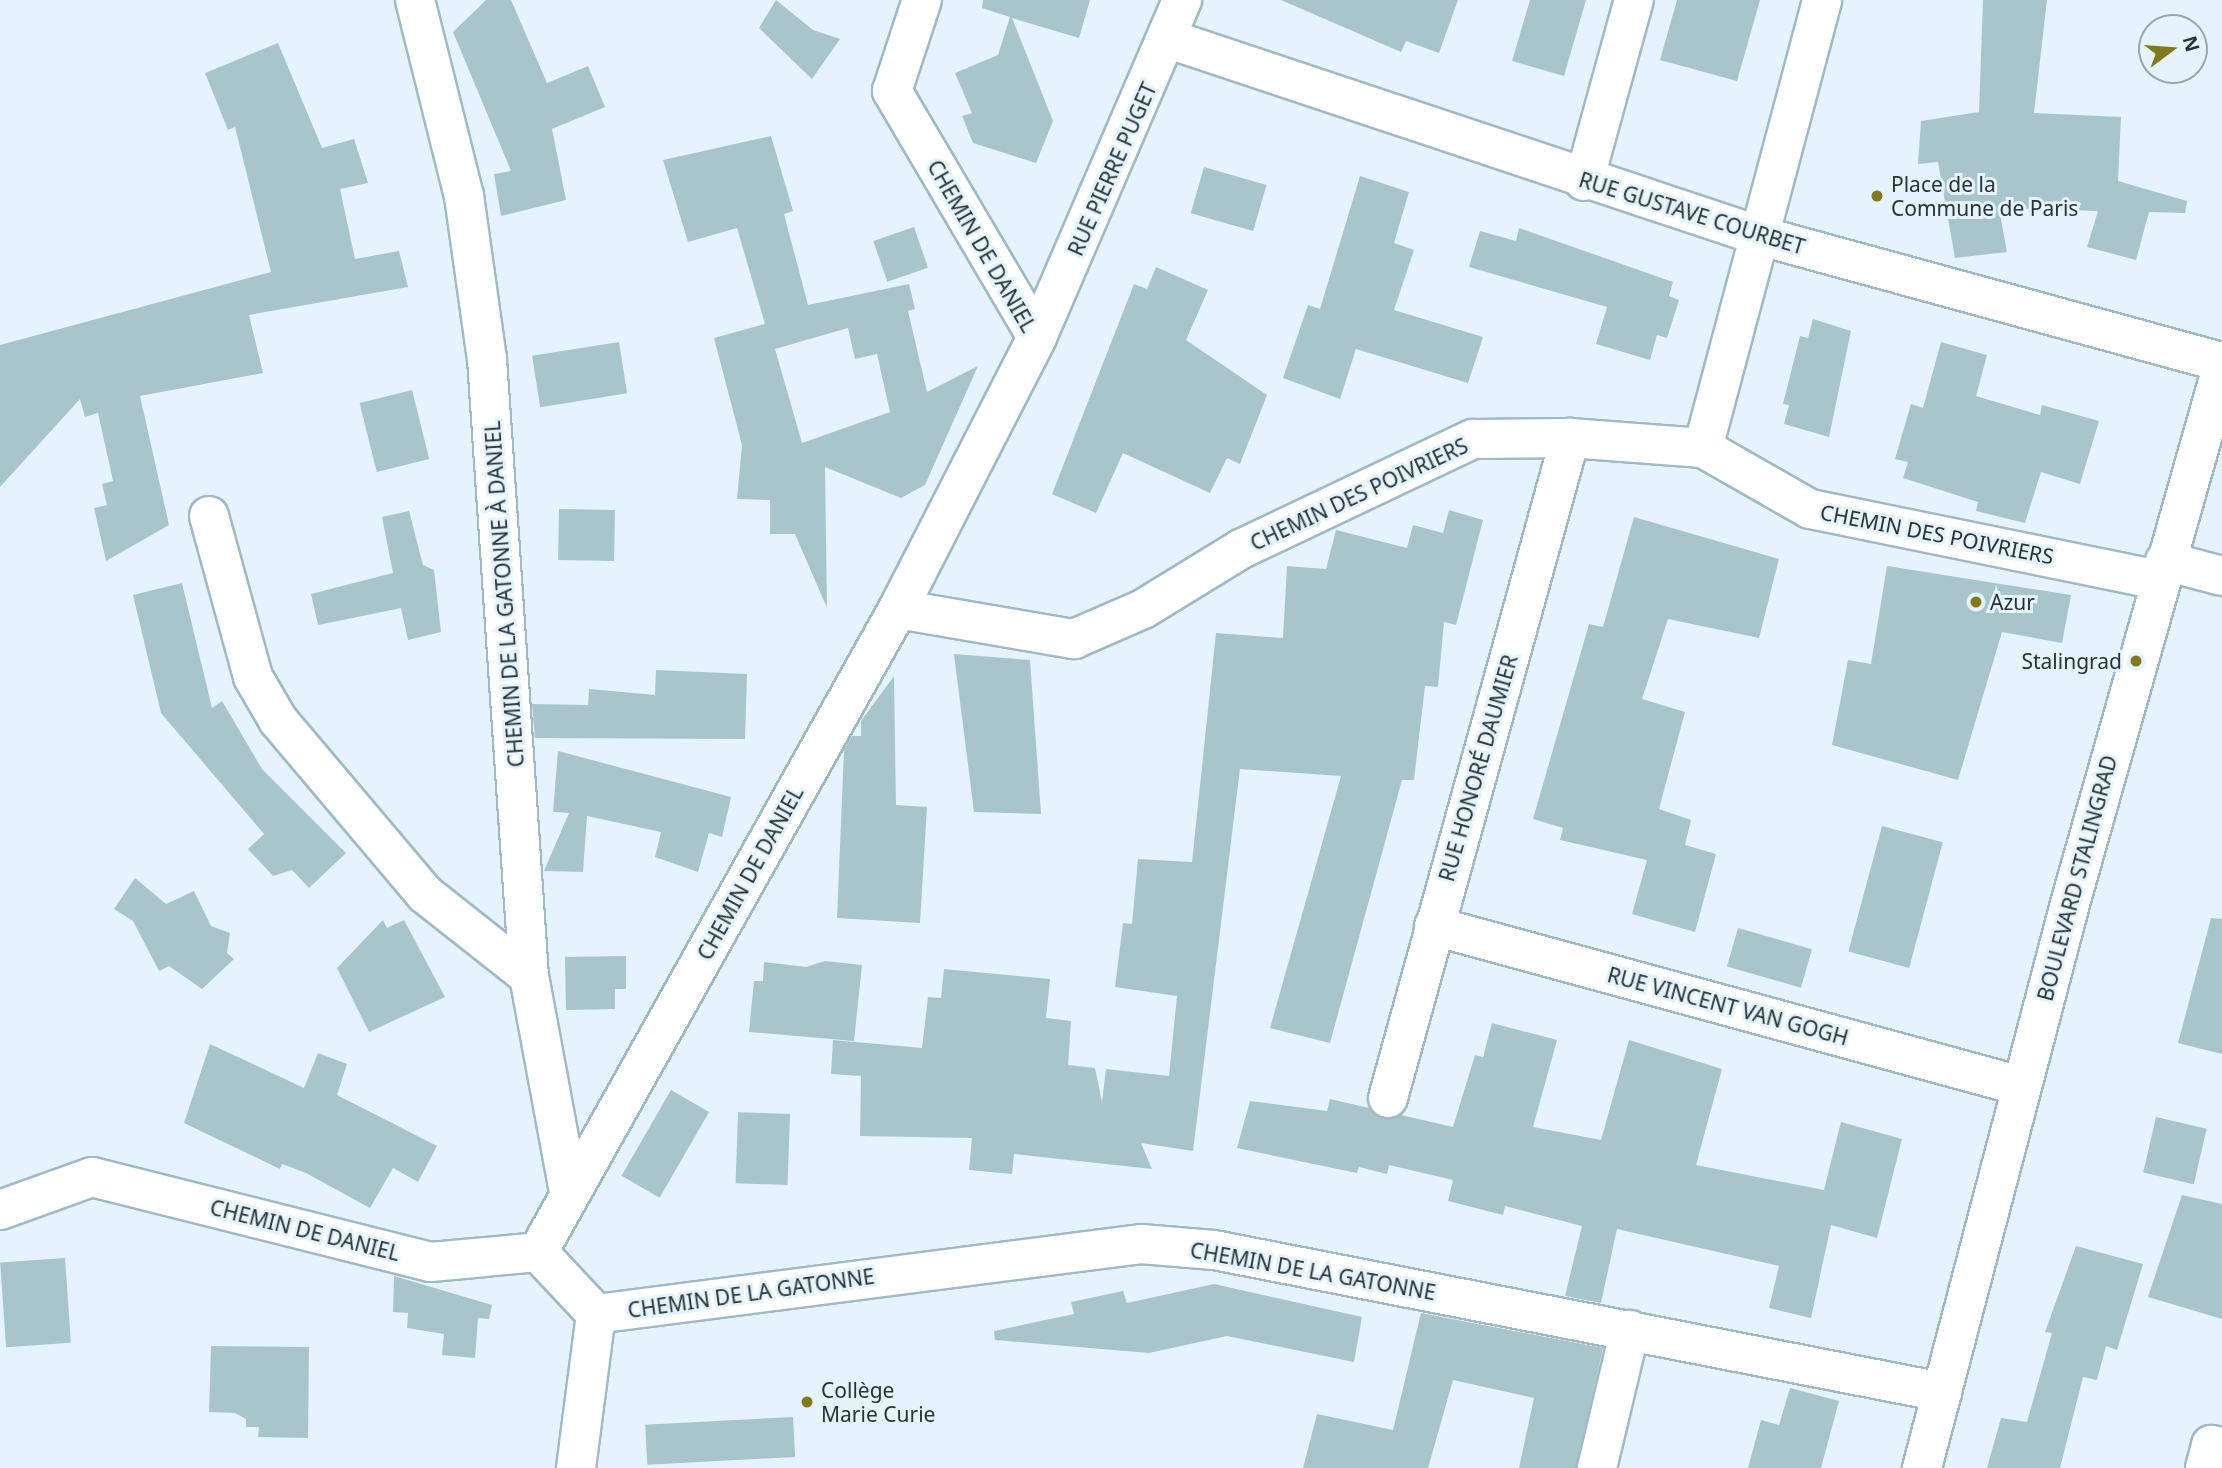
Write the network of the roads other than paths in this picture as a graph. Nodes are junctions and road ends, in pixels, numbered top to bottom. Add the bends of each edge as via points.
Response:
1 (415, 0) edge
2 (922, 0) edge
3 (1182, 0) edge
4 (1634, 0) edge
5 (1822, 0) edge
6 (1169, 39) junction
7 (1584, 181) junction
8 (1757, 235) junction
9 (1037, 337) junction
10 (2222, 365) edge
11 (2214, 421) edge
12 (1570, 438) junction
13 (1703, 448) junction
14 (209, 516) dead end
15 (2162, 570) junction
16 (2222, 576) edge
17 (898, 608) junction
18 (1434, 926) junction
19 (529, 976) junction
20 (2021, 1086) junction
21 (1388, 1098) dead end
22 (569, 1191) junction
23 (0, 1210) edge
24 (538, 1252) junction
25 (596, 1314) junction
26 (1630, 1330) junction
27 (1942, 1392) junction
28 (576, 1468) edge
29 (1597, 1468) edge
30 (1923, 1468) edge

1 - 19 street, CHEMIN DE LA GATONNE À DANIEL via 464,196 487,359
2 - 9 street, CHEMIN DE DANIEL via 892,91
3 - 6 street, RUE PIERRE PUGET
4 - 7 street
5 - 8 street
6 - 7 street, RUE GUSTAVE COURBET
6 - 9 street, RUE PIERRE PUGET
7 - 8 street, RUE GUSTAVE COURBET
8 - 10 street, RUE GUSTAVE COURBET
8 - 13 street
9 - 17 street, CHEMIN DE DANIEL
10 - 11 street, BOULEVARD STALINGRAD
11 - 15 street, BOULEVARD STALINGRAD
12 - 13 street, CHEMIN DES POIVRIERS
12 - 17 street, CHEMIN DES POIVRIERS via 1473,439 1241,549 1143,609 1074,639
12 - 18 street, RUE HONORÉ DAUMIER
13 - 15 street, CHEMIN DES POIVRIERS via 1810,509
14 - 19 street via 253,677 278,720 425,894
15 - 16 street, CHEMIN DES POIVRIERS
15 - 20 street, BOULEVARD STALINGRAD
17 - 22 street, CHEMIN DE DANIEL
18 - 20 street, RUE VINCENT VAN GOGH
18 - 21 street, RUE HONORÉ DAUMIER
19 - 22 street, CHEMIN DE LA GATONNE À DANIEL
20 - 27 street, BOULEVARD STALINGRAD
22 - 24 street, CHEMIN DE DANIEL
23 - 24 street, CHEMIN DE DANIEL via 92,1177 431,1262
24 - 25 street
25 - 26 street, CHEMIN DE LA GATONNE via 1141,1244 1214,1250
25 - 28 street
26 - 27 street, CHEMIN DE LA GATONNE
26 - 29 street
27 - 30 street, BOULEVARD STALINGRAD

